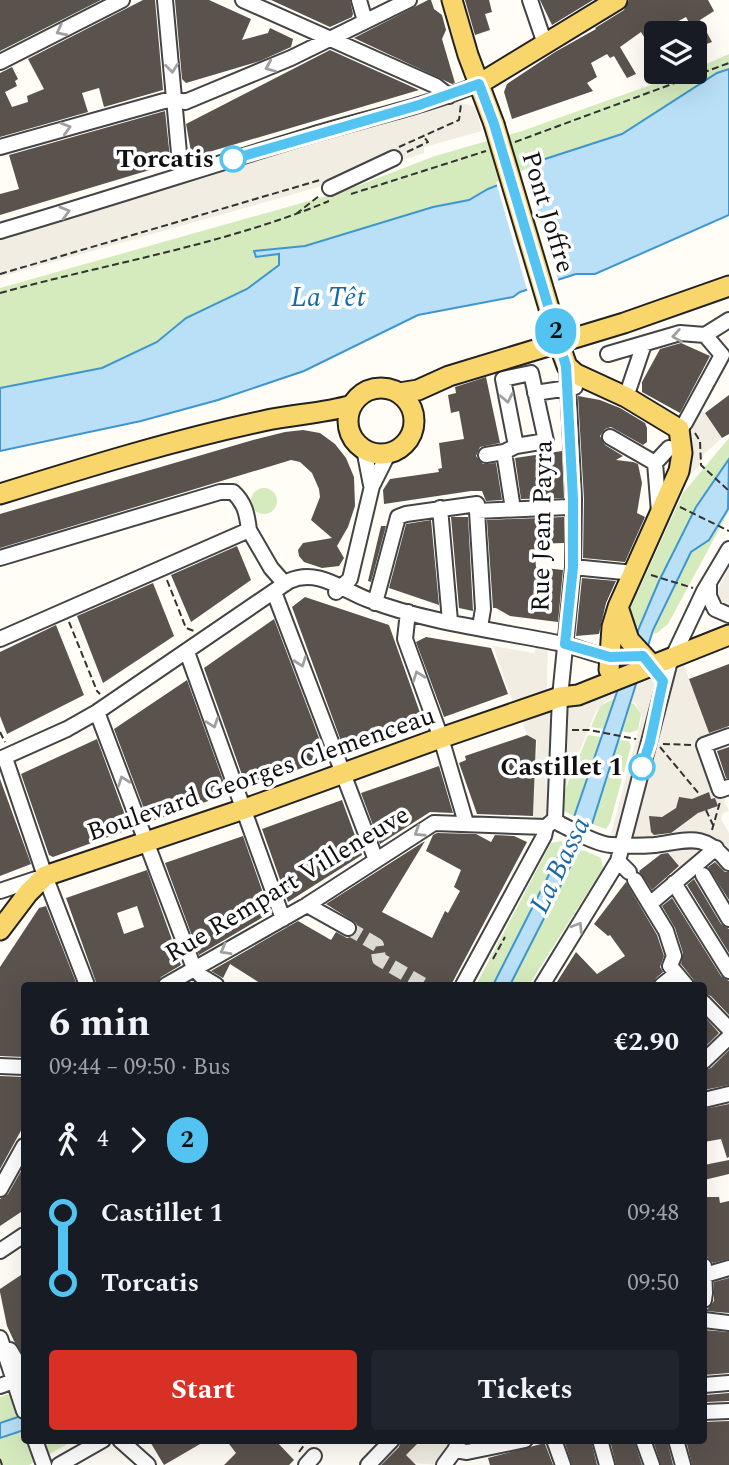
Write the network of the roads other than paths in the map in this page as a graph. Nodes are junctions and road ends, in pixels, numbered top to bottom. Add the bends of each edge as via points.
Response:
1 (122, 0) edge
2 (165, 0) edge
3 (243, 0) edge
4 (359, 0) edge
5 (409, 0) edge
6 (452, 0) edge
7 (530, 0) edge
8 (617, 0) edge
9 (365, 21) junction
10 (331, 38) junction
11 (545, 44) junction
12 (0, 62) edge
13 (479, 84) junction
14 (175, 99) junction
15 (455, 99) junction
16 (0, 147) edge
17 (393, 154) road end
18 (181, 175) junction
19 (330, 188) road end
20 (0, 231) edge
21 (729, 286) edge
22 (729, 320) edge
23 (705, 335) junction
24 (644, 344) junction
25 (608, 355) dead end
26 (567, 375) junction
27 (438, 381) junction
28 (399, 393) junction
29 (535, 393) junction
30 (626, 397) junction
31 (352, 405) junction
32 (413, 412) junction
33 (303, 416) junction
34 (661, 419) junction
35 (266, 420) junction
36 (679, 429) junction
37 (351, 433) junction
38 (610, 437) dead end
39 (364, 449) junction
40 (510, 449) junction
41 (669, 449) junction
42 (387, 453) junction
43 (486, 455) dead end
44 (655, 463) junction
45 (372, 486) junction
46 (0, 494) edge
47 (674, 495) junction
48 (0, 503) edge
49 (568, 506) dead end
50 (440, 508) junction
51 (513, 509) junction
52 (477, 511) junction
53 (659, 518) junction
54 (249, 530) junction
55 (729, 549) edge
56 (0, 558) edge
57 (573, 567) junction
58 (639, 573) junction
59 (709, 583) junction
60 (343, 587) junction
61 (279, 591) junction
62 (375, 603) junction
63 (408, 612) junction
64 (729, 615) edge
65 (450, 621) junction
66 (729, 621) edge
67 (480, 627) junction
68 (729, 635) edge
69 (0, 639) edge
70 (565, 644) junction
71 (189, 655) junction
72 (637, 661) junction
73 (560, 697) junction
74 (99, 715) junction
75 (729, 736) edge
76 (441, 738) junction
77 (3, 762) edge
78 (342, 775) junction
79 (726, 788) edge
80 (243, 809) junction
81 (466, 824) junction
82 (554, 824) junction
83 (146, 842) junction
84 (624, 844) junction
85 (721, 852) edge
86 (376, 860) junction
87 (618, 861) junction
88 (700, 869) junction
89 (46, 876) junction
90 (674, 883) junction
91 (0, 891) edge
92 (651, 903) junction
93 (307, 905) junction
94 (282, 919) junction
95 (729, 919) edge
96 (348, 928) tunnel mouth
97 (0, 930) edge
98 (194, 968) junction
99 (729, 971) edge
100 (681, 980) edge
101 (86, 982) edge
102 (171, 982) edge
103 (211, 982) edge
104 (465, 982) edge
105 (544, 982) edge
106 (707, 1006) edge
107 (729, 1029) edge
108 (729, 1037) edge
109 (707, 1058) edge
110 (0, 1066) edge
111 (21, 1068) edge
112 (729, 1094) edge
113 (707, 1099) edge
114 (21, 1157) edge
115 (0, 1189) edge
116 (21, 1237) edge
117 (0, 1251) edge
118 (729, 1268) edge
119 (707, 1270) edge
120 (707, 1320) edge
121 (729, 1323) edge
122 (0, 1336) edge
123 (14, 1383) edge
124 (729, 1383) edge
125 (707, 1385) edge
126 (21, 1403) edge
127 (707, 1411) edge
128 (729, 1411) edge
129 (36, 1444) edge
130 (96, 1444) edge
131 (125, 1444) edge
132 (139, 1444) edge
133 (388, 1444) edge
134 (506, 1444) edge
135 (555, 1444) edge
136 (601, 1444) edge
137 (644, 1444) edge
138 (677, 1444) edge
139 (457, 1445) edge
140 (43, 1462) edge
141 (146, 1462) edge
142 (59, 1465) edge
143 (368, 1465) edge
144 (444, 1465) edge
145 (563, 1465) edge
146 (607, 1465) edge
147 (652, 1465) edge
148 (683, 1465) edge

1 -> 12 street
2 -> 14 street
3 - 10 street
4 - 9 street
5 - 9 street
6 - 13 main road, Pont Joffre
7 - 11 street
8 - 11 main road
9 - 10 street
10 -> 14 street via 185,102
10 - 15 street
11 - 13 main road
13 - 15 street
13 - 26 main road, Pont Joffre, bridge
16 -> 14 street
14 - 18 street
15 - 18 street
17 - 19 street
20 -> 18 street
21 - 27 main road
22 - 23 street
23 -> 24 street via 680,333
23 - 36 street via 722,355
24 - 25 street
24 - 30 street
26 - 29 street
26 - 30 main road
26 - 57 street, Rue Jean Payra
27 - 28 main road
27 - 32 main road
28 - 31 main road via 368,391
28 - 32 main road
29 - 40 street via 546,441
29 -> 40 street via 531,373 503,379
30 - 34 main road
31 - 33 main road
31 - 37 main road
32 - 42 main road via 410,438
33 - 35 main road
33 - 37 main road
34 - 36 main road
34 - 41 main road
35 - 46 main road via 133,453
35 - 48 main road
36 - 47 main road via 681,453
37 - 39 main road
38 - 44 street
39 - 42 main road
39 - 45 street
40 - 43 street
40 - 51 street
41 - 44 street
41 - 47 main road
42 - 45 street
44 - 53 street
45 - 60 street via 355,564
47 - 53 main road
49 - 51 street
50 - 52 street via 477,504
50 - 62 street via 406,514 395,521
50 - 65 street
51 - 52 street
52 - 67 street
53 - 58 main road
54 - 56 street via 242,501 233,492 220,492
54 - 61 street
54 - 69 street
55 - 59 street
57 - 58 street
57 - 70 street, Rue Jean Payra
58 - 72 main road via 618,607 612,627
59 - 64 street via 715,609
59 - 72 street
60 - 61 street via 338,592 307,583
60 - 62 street
61 - 71 street
61 - 71 street via 205,639
61 -> 78 street
62 - 63 street
63 - 65 street
76 -> 63 street via 405,639
65 - 67 street
66 - 72 main road
67 - 70 street
68 - 72 main road
70 - 72 street
70 - 73 street, Rue Jean Payra
71 - 74 street
71 - 74 street
71 -> 80 street
72 - 73 main road, Boulevard Georges Clemenceau via 578,695
72 - 84 street via 650,743
73 - 76 main road, Boulevard Georges Clemenceau
73 - 82 street, Rue Jean Payra
74 - 77 street
83 -> 74 street
75 - 79 street via 708,744
76 - 78 main road, Boulevard Georges Clemenceau
76 - 81 street
77 - 89 street
78 - 80 main road, Boulevard Georges Clemenceau
78 - 86 street
80 - 83 main road, Boulevard Georges Clemenceau
80 - 94 street
81 - 82 street, Rue Rempart Villeneuve
81 -> 86 street, Rue Rempart Villeneuve via 435,822
82 - 84 street via 608,845
82 - 104 street
83 - 89 main road, Boulevard Georges Clemenceau
83 - 98 street
84 - 85 street via 690,839
84 - 87 street
85 - 88 street
86 - 93 street, Rue Rempart Villeneuve
87 - 92 street
105 -> 87 street
88 - 90 street
88 - 95 street
89 - 91 street
89 - 97 main road, Boulevard Georges Clemenceau
89 - 101 street
90 - 92 street
90 - 99 street
92 - 100 street via 674,956 670,966
93 - 94 street, Rue Rempart Villeneuve
93 - 96 street
94 -> 98 street, Rue Rempart Villeneuve
98 - 102 street, Rue Rempart Villeneuve
98 - 103 street
106 - 107 street
108 - 109 street
110 - 111 street
112 - 113 street
114 - 115 street
116 - 117 street
118 - 119 street
120 - 121 street
122 - 123 street
123 - 126 street
124 - 125 street
127 - 128 street
129 - 140 street
130 - 142 street
131 - 141 street
132 - 141 street
133 - 143 street
134 - 139 street via 467,1452
135 - 145 street
136 - 146 street
137 - 147 street
138 - 148 street
139 - 144 street

